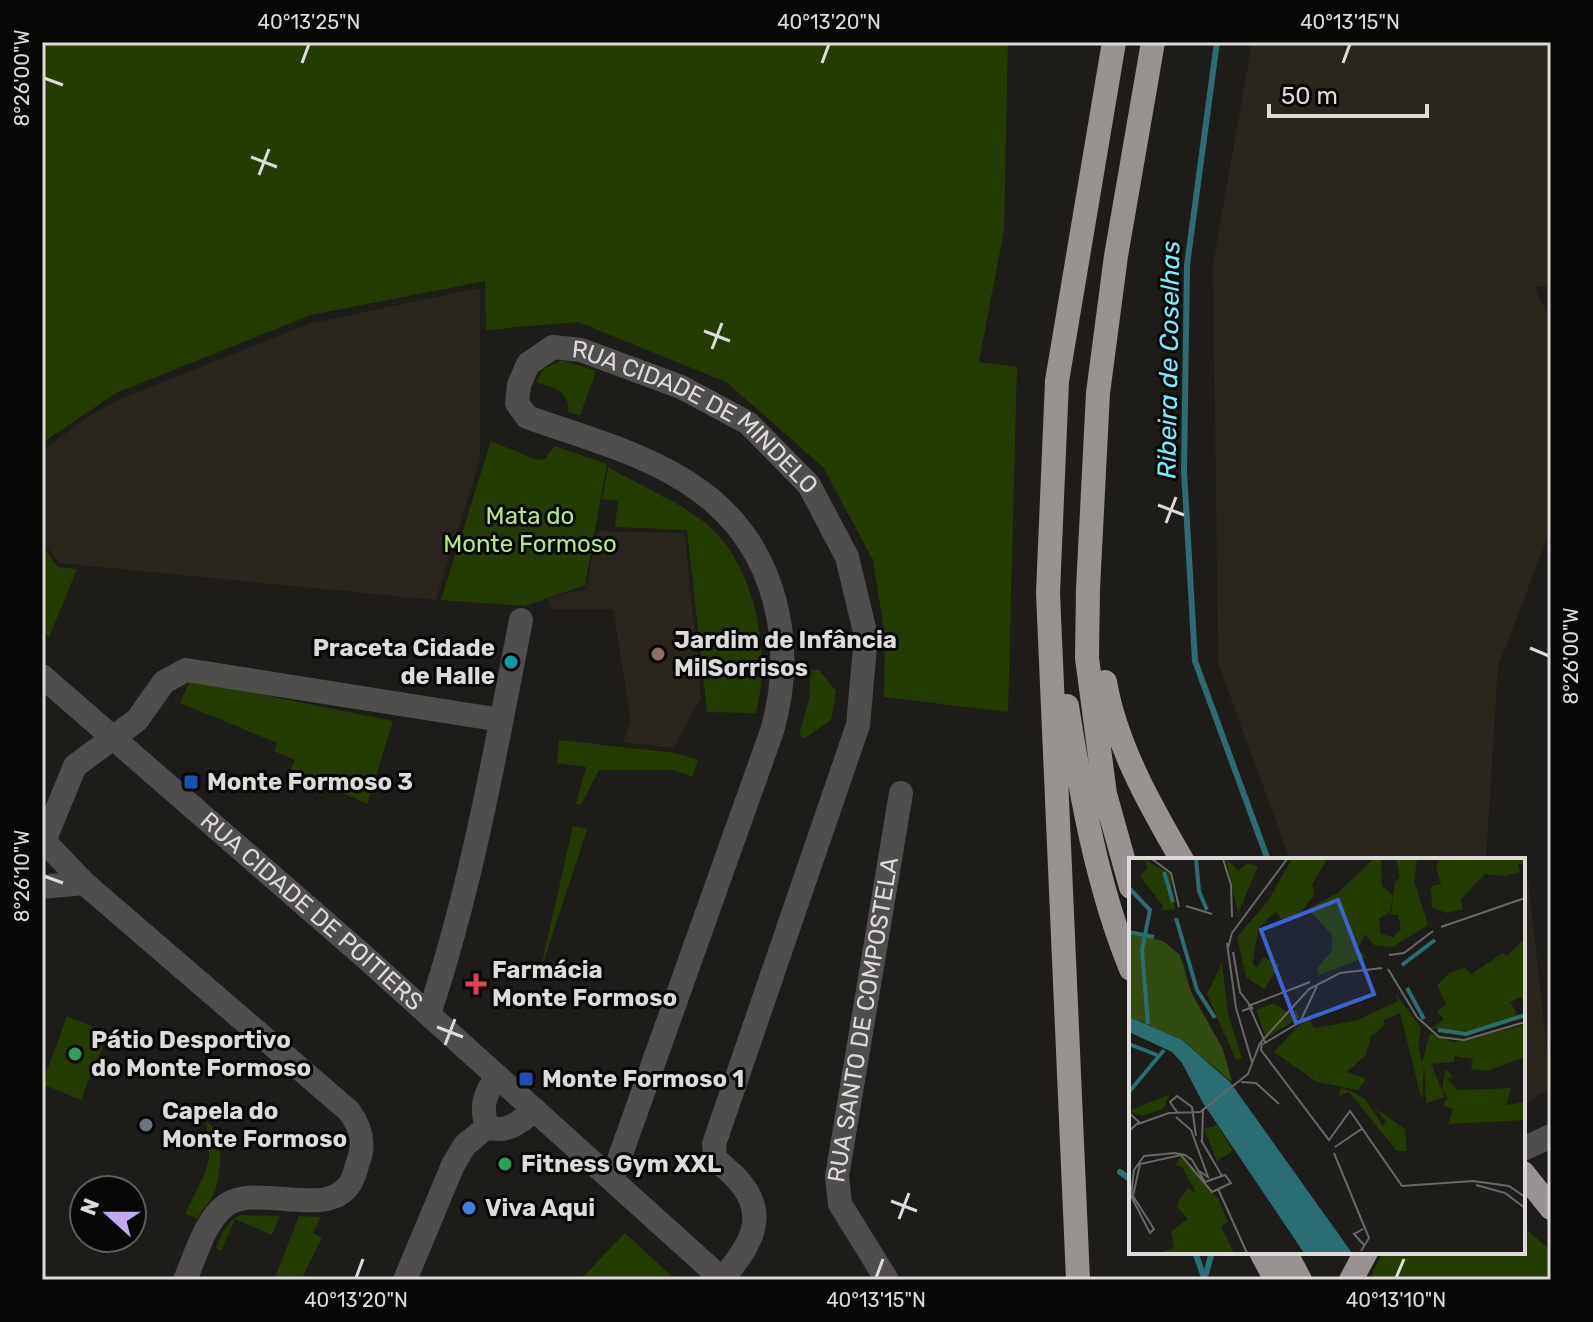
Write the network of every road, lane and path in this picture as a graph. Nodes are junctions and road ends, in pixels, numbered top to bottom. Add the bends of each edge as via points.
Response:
1 (1114, 42) edge
2 (1153, 42) edge
3 (1088, 589) junction
4 (1048, 593) junction
5 (521, 620) dead end
6 (42, 676) edge
7 (501, 720) junction
8 (113, 739) junction
9 (901, 793) dead end
10 (43, 843) edge
11 (1181, 858) edge
12 (1129, 880) edge
13 (84, 883) junction
14 (42, 887) edge
15 (1129, 964) edge
16 (429, 1014) junction
17 (497, 1076) junction
18 (535, 1110) junction
19 (487, 1127) junction
20 (1551, 1136) edge
21 (1525, 1148) edge
22 (1525, 1176) edge
23 (612, 1179) junction
24 (1525, 1207) edge
25 (1551, 1208) edge
26 (1551, 1215) edge
27 (1262, 1254) edge
28 (1286, 1254) edge
29 (1365, 1254) edge
30 (185, 1280) edge
31 (405, 1280) edge
32 (723, 1280) edge
33 (887, 1280) edge
34 (1078, 1280) edge
35 (1276, 1280) edge
36 (1300, 1280) edge
37 (1351, 1280) edge

1 - 4 highway via 1057,381
2 - 3 highway via 1098,393
3 - 11 highway via 1109,705 1147,801
3 - 12 highway via 1087,658 1105,794
4 - 15 highway via 1082,800
4 - 34 highway
5 - 7 street
6 - 8 street, RUA CIDADE DE POITIERS
7 - 8 street via 186,670 164,682 137,720
7 - 16 street via 453,940
8 - 10 street via 75,766
8 - 16 street, RUA CIDADE DE POITIERS
9 - 33 street, RUA SANTO DE COMPOSTELA via 837,1176 840,1204
10 - 13 street
13 - 14 street
13 - 30 street via 349,1111 361,1127 361,1154 349,1185 333,1198 239,1198 224,1206
16 - 17 street, RUA CIDADE DE POITIERS
17 - 18 street, RUA CIDADE DE POITIERS
17 - 19 street via 485,1094 482,1112
18 - 19 street via 514,1127
18 - 23 street, RUA CIDADE DE POITIERS
19 - 31 street via 465,1145 453,1165
20 - 21 street
22 - 25 highway
23 - 32 street, RUA CIDADE DE POITIERS
23 - 32 street, RUA CIDADE DE MINDELO via 772,731 784,667 772,587 745,537 701,492 648,461 527,417 517,403 528,364 541,353 566,346 681,387 748,423 809,485 847,557 866,636 858,725 714,1144 715,1158 738,1180 755,1219 750,1245
24 - 26 highway
27 - 35 highway
28 - 36 highway
29 - 37 highway

